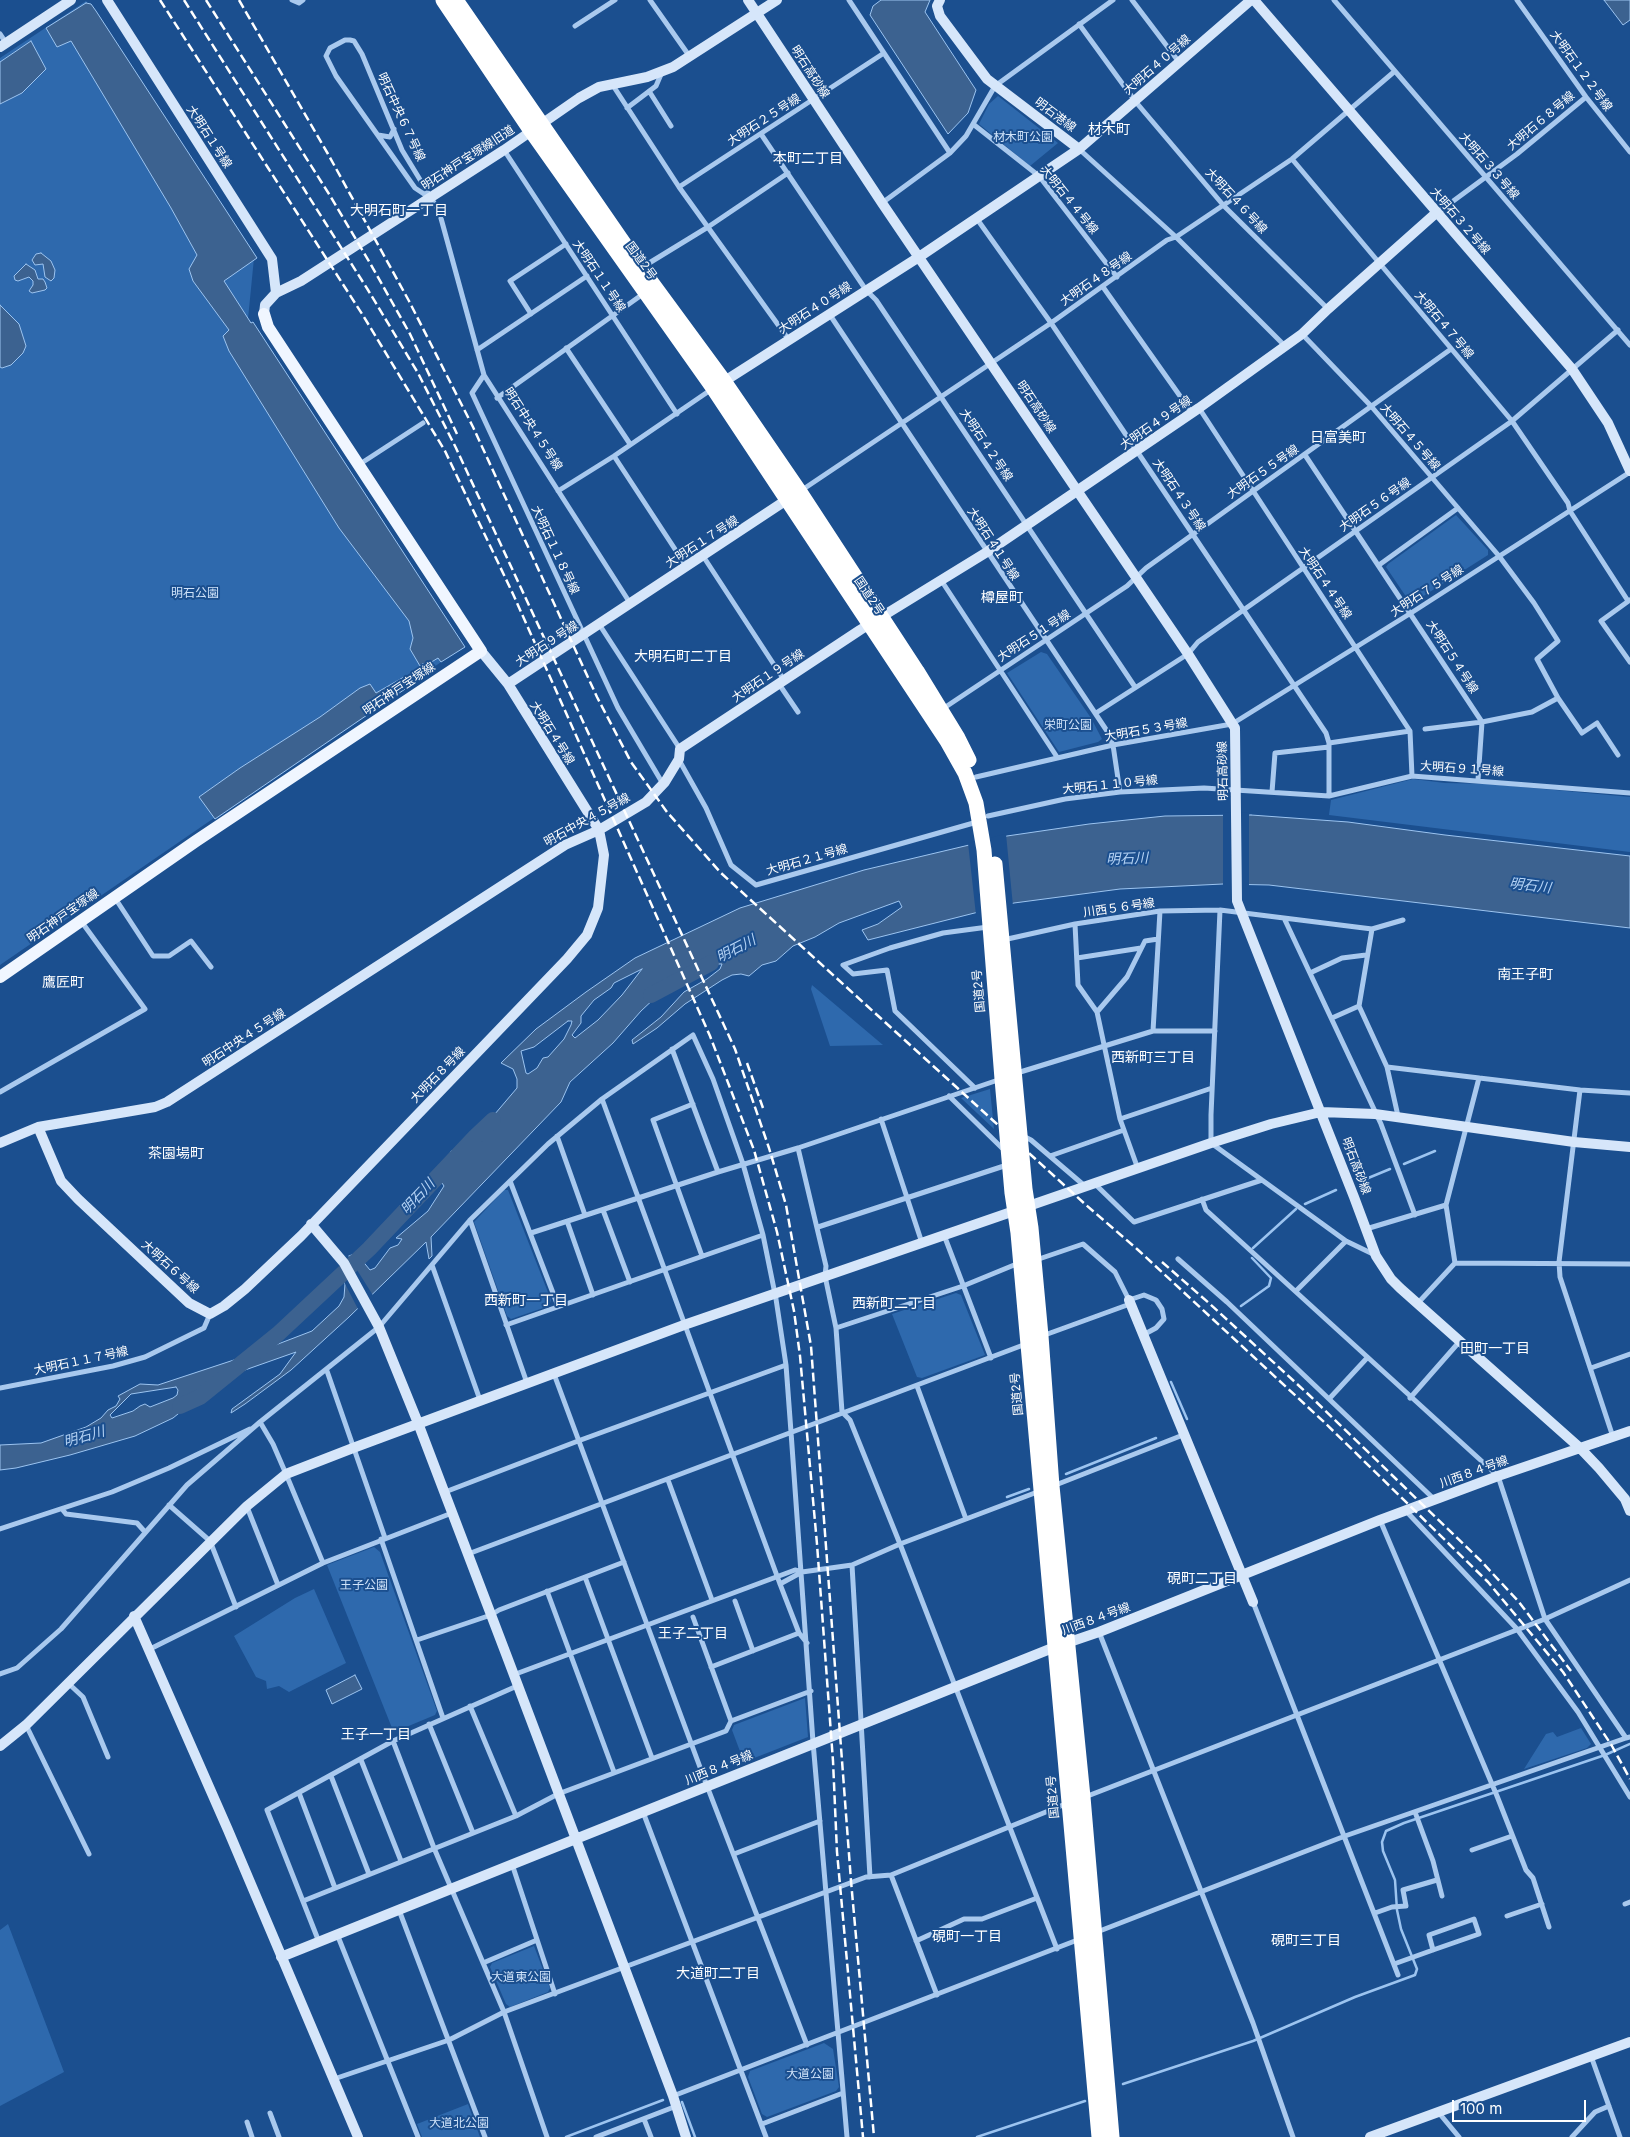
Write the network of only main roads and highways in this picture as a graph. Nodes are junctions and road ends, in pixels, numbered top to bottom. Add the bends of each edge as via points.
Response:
1 (443, 0) edge
2 (456, 0) edge
3 (536, 128) junction
4 (264, 314) road end
5 (719, 384) junction
6 (876, 621) junction
7 (984, 821) junction
8 (993, 922) junction
9 (0, 977) edge
10 (1008, 1076) junction
11 (1022, 1208) junction
12 (1027, 1262) junction
13 (1046, 1488) junction
14 (1088, 1936) junction
15 (1099, 2137) edge
16 (1112, 2137) edge

1 - 3 highway, 国道2号
2 - 3 highway, 国道2号
3 - 5 highway, 国道2号 via 641,268
3 - 5 highway, 国道2号 via 646,292
4 - 9 main road, 明石神戸宝塚線 via 268,327 481,651
5 - 6 highway, 国道2号
6 - 7 highway, 国道2号 via 961,765
6 - 7 highway, 国道2号 via 958,738 976,777
7 - 8 highway, 国道2号
8 - 10 highway, 国道2号
8 - 10 highway, 国道2号 via 1003,940
10 - 11 highway, 国道2号 via 1020,1134
10 - 11 highway, 国道2号 via 1008,1148
11 - 12 highway, 国道2号
12 - 13 highway, 国道2号 via 1027,1343
12 - 13 highway, 国道2号 via 1041,1336
13 - 14 highway, 国道2号
14 - 15 highway, 国道2号
14 - 16 highway, 国道2号

